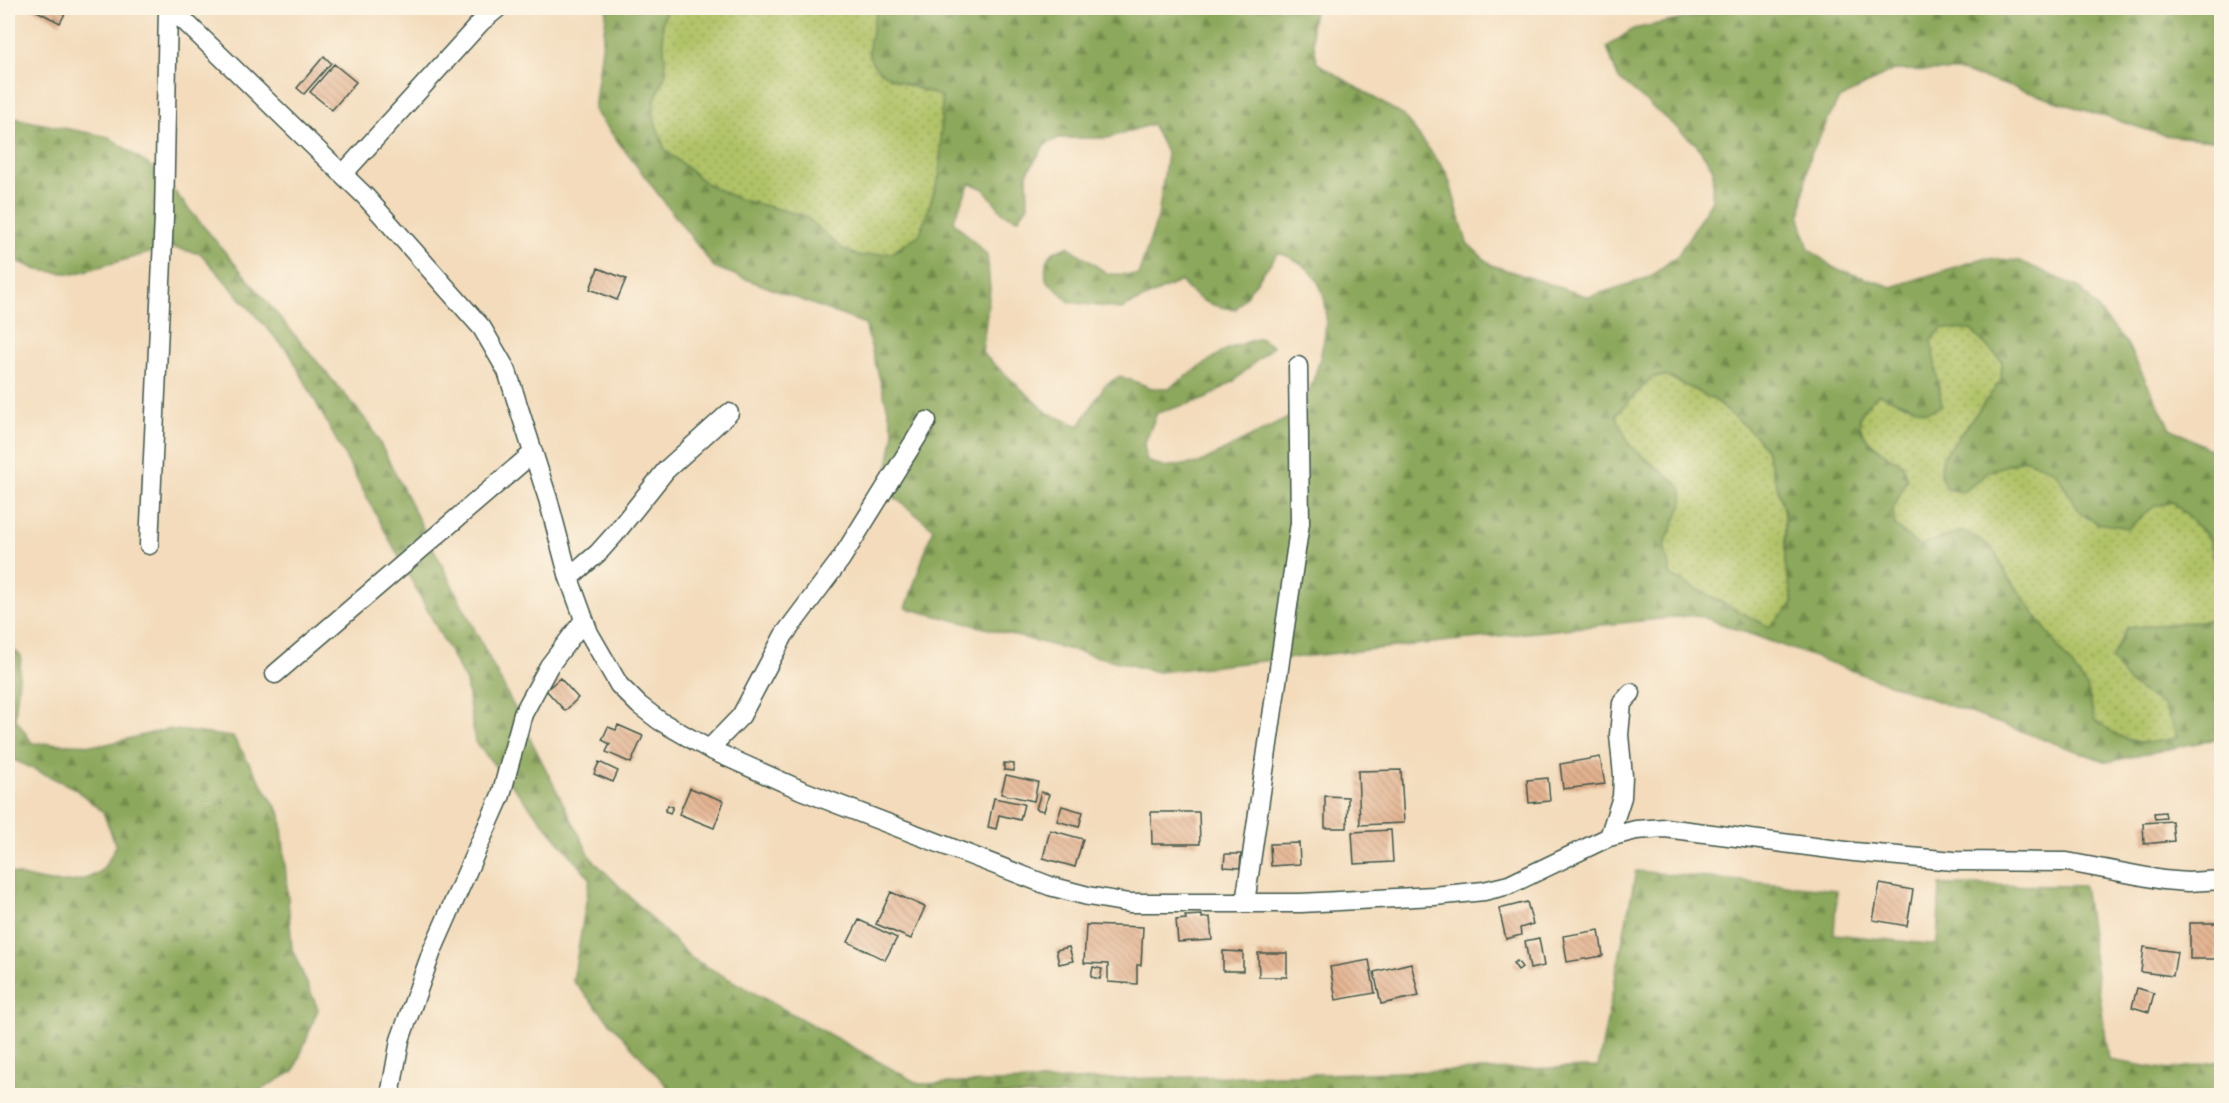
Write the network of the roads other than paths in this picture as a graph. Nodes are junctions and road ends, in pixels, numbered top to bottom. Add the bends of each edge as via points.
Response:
1 (169, 8) edge
2 (498, 8) edge
3 (343, 174) junction
4 (1298, 366) dead end
5 (729, 413) dead end
6 (927, 421) dead end
7 (533, 453) junction
8 (149, 545) dead end
9 (569, 578) junction
10 (584, 620) junction
11 (275, 675) dead end
12 (1632, 693) dead end
13 (709, 749) junction
14 (1609, 837) junction
15 (2222, 880) edge
16 (1245, 903) junction
17 (390, 1095) edge

1 - 3 street
1 - 8 street
2 - 3 street
3 - 7 street via 482,328 507,371
4 - 16 street via 1300,523
5 - 9 street via 666,470 598,553
6 - 13 street via 841,559 784,635 741,716
7 - 9 street
7 - 11 street
9 - 10 street
10 - 13 street via 619,685 660,721
10 - 17 street via 549,666 523,714 501,795 432,951 400,1040
12 - 14 street via 1622,703 1622,797
13 - 16 street via 801,790 1050,886 1129,903
14 - 15 street via 1665,828 1854,852 1954,861 2067,862 2163,880
14 - 16 street via 1509,885 1484,891 1372,901

